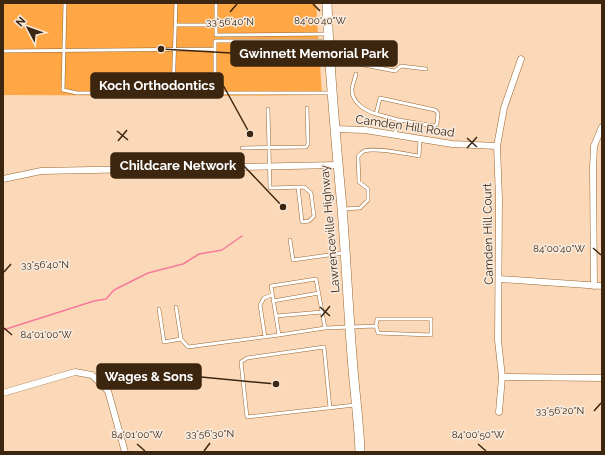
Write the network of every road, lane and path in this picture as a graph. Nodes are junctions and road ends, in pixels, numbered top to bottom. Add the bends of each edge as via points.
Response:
1 (64, 3) edge
2 (176, 3) edge
3 (216, 3) edge
4 (327, 3) edge
5 (176, 25) junction
6 (216, 25) junction
7 (216, 35) junction
8 (328, 38) junction
9 (215, 41) junction
10 (215, 49) junction
11 (63, 50) junction
12 (174, 50) junction
13 (3, 51) edge
14 (330, 59) junction
15 (521, 59) dead end
16 (426, 70) dead end
17 (356, 74) dead end
18 (215, 93) junction
19 (333, 93) junction
20 (174, 94) junction
21 (307, 108) dead end
22 (268, 109) dead end
23 (376, 114) junction
24 (399, 120) junction
25 (602, 127) edge
26 (334, 129) junction
27 (396, 134) junction
28 (420, 139) junction
29 (497, 146) junction
30 (242, 148) dead end
31 (268, 148) junction
32 (337, 165) junction
33 (268, 167) junction
34 (3, 179) edge
35 (298, 187) junction
36 (342, 209) junction
37 (290, 240) dead end
38 (345, 253) junction
39 (500, 279) junction
40 (594, 286) junction
41 (602, 286) edge
42 (319, 293) junction
43 (272, 296) junction
44 (273, 301) junction
45 (176, 307) dead end
46 (159, 309) dead end
47 (322, 312) junction
48 (276, 316) junction
49 (376, 326) junction
50 (325, 328) junction
51 (350, 328) junction
52 (279, 335) junction
53 (265, 337) junction
54 (181, 339) junction
55 (502, 377) junction
56 (602, 378) edge
57 (3, 394) edge
58 (357, 405) junction
59 (330, 408) junction
60 (499, 412) dead end
61 (125, 452) edge
62 (360, 452) edge

1 - 11 lane
2 - 5 lane
3 - 6 lane
4 - 8 main road, Lawrenceville Highway
5 - 6 lane
5 - 12 lane
6 - 7 lane
7 - 8 lane
7 - 9 lane
8 - 9 lane
8 - 14 main road, Lawrenceville Highway
9 - 10 lane
10 - 12 lane
10 - 18 lane
11 - 12 lane
11 - 13 lane
11 - 20 lane via 64,90 77,93
12 - 20 lane
14 - 16 lane via 395,71 401,66
14 - 19 main road, Lawrenceville Highway
15 - 29 street, Camden Hill Court via 504,108
17 - 23 lane via 353,95 363,108
18 - 19 lane
18 - 20 lane
19 - 26 main road, Lawrenceville Highway
21 - 31 lane via 306,147
22 - 31 lane
23 - 24 lane
23 - 24 lane via 380,98 435,110 438,113 437,124 434,126
24 - 27 lane
25 - 40 street via 594,146
26 - 27 street, Camden Hill Road
26 - 32 main road, Lawrenceville Highway
27 - 28 street, Camden Hill Road
28 - 29 street, Camden Hill Road via 452,144
28 - 36 lane via 419,156 381,150 364,151 360,154 359,182 368,188 368,200 360,208
29 - 39 street, Camden Hill Court
30 - 31 lane
31 - 33 lane
32 - 33 street
32 - 36 main road, Lawrenceville Highway
33 - 34 street via 41,171
33 - 35 lane via 270,188
35 - 35 lane via 304,187 311,192 314,216 309,222 302,222
36 - 38 main road, Lawrenceville Highway
37 - 38 lane via 293,260
38 - 51 main road, Lawrenceville Highway
39 - 40 street
39 - 55 street, Camden Hill Court via 498,340
40 - 41 street
42 - 43 lane via 316,279 271,286
42 - 44 lane
42 - 47 lane
43 - 44 lane
43 - 53 lane via 264,298 260,305
44 - 48 lane
45 - 54 lane
46 - 54 lane via 164,342
47 - 48 lane
47 - 50 lane
48 - 52 lane
49 - 49 lane via 377,319 431,319 431,335 378,333
49 - 51 lane
50 - 51 lane
50 - 52 lane
51 - 58 main road, Lawrenceville Highway
52 - 53 lane
53 - 54 lane via 188,347
55 - 56 street
55 - 60 street, Camden Hill Court
57 - 61 street via 75,372 92,375 108,391
58 - 59 lane
58 - 62 main road, Lawrenceville Highway
59 - 59 lane via 247,417 241,362 247,358 324,347

